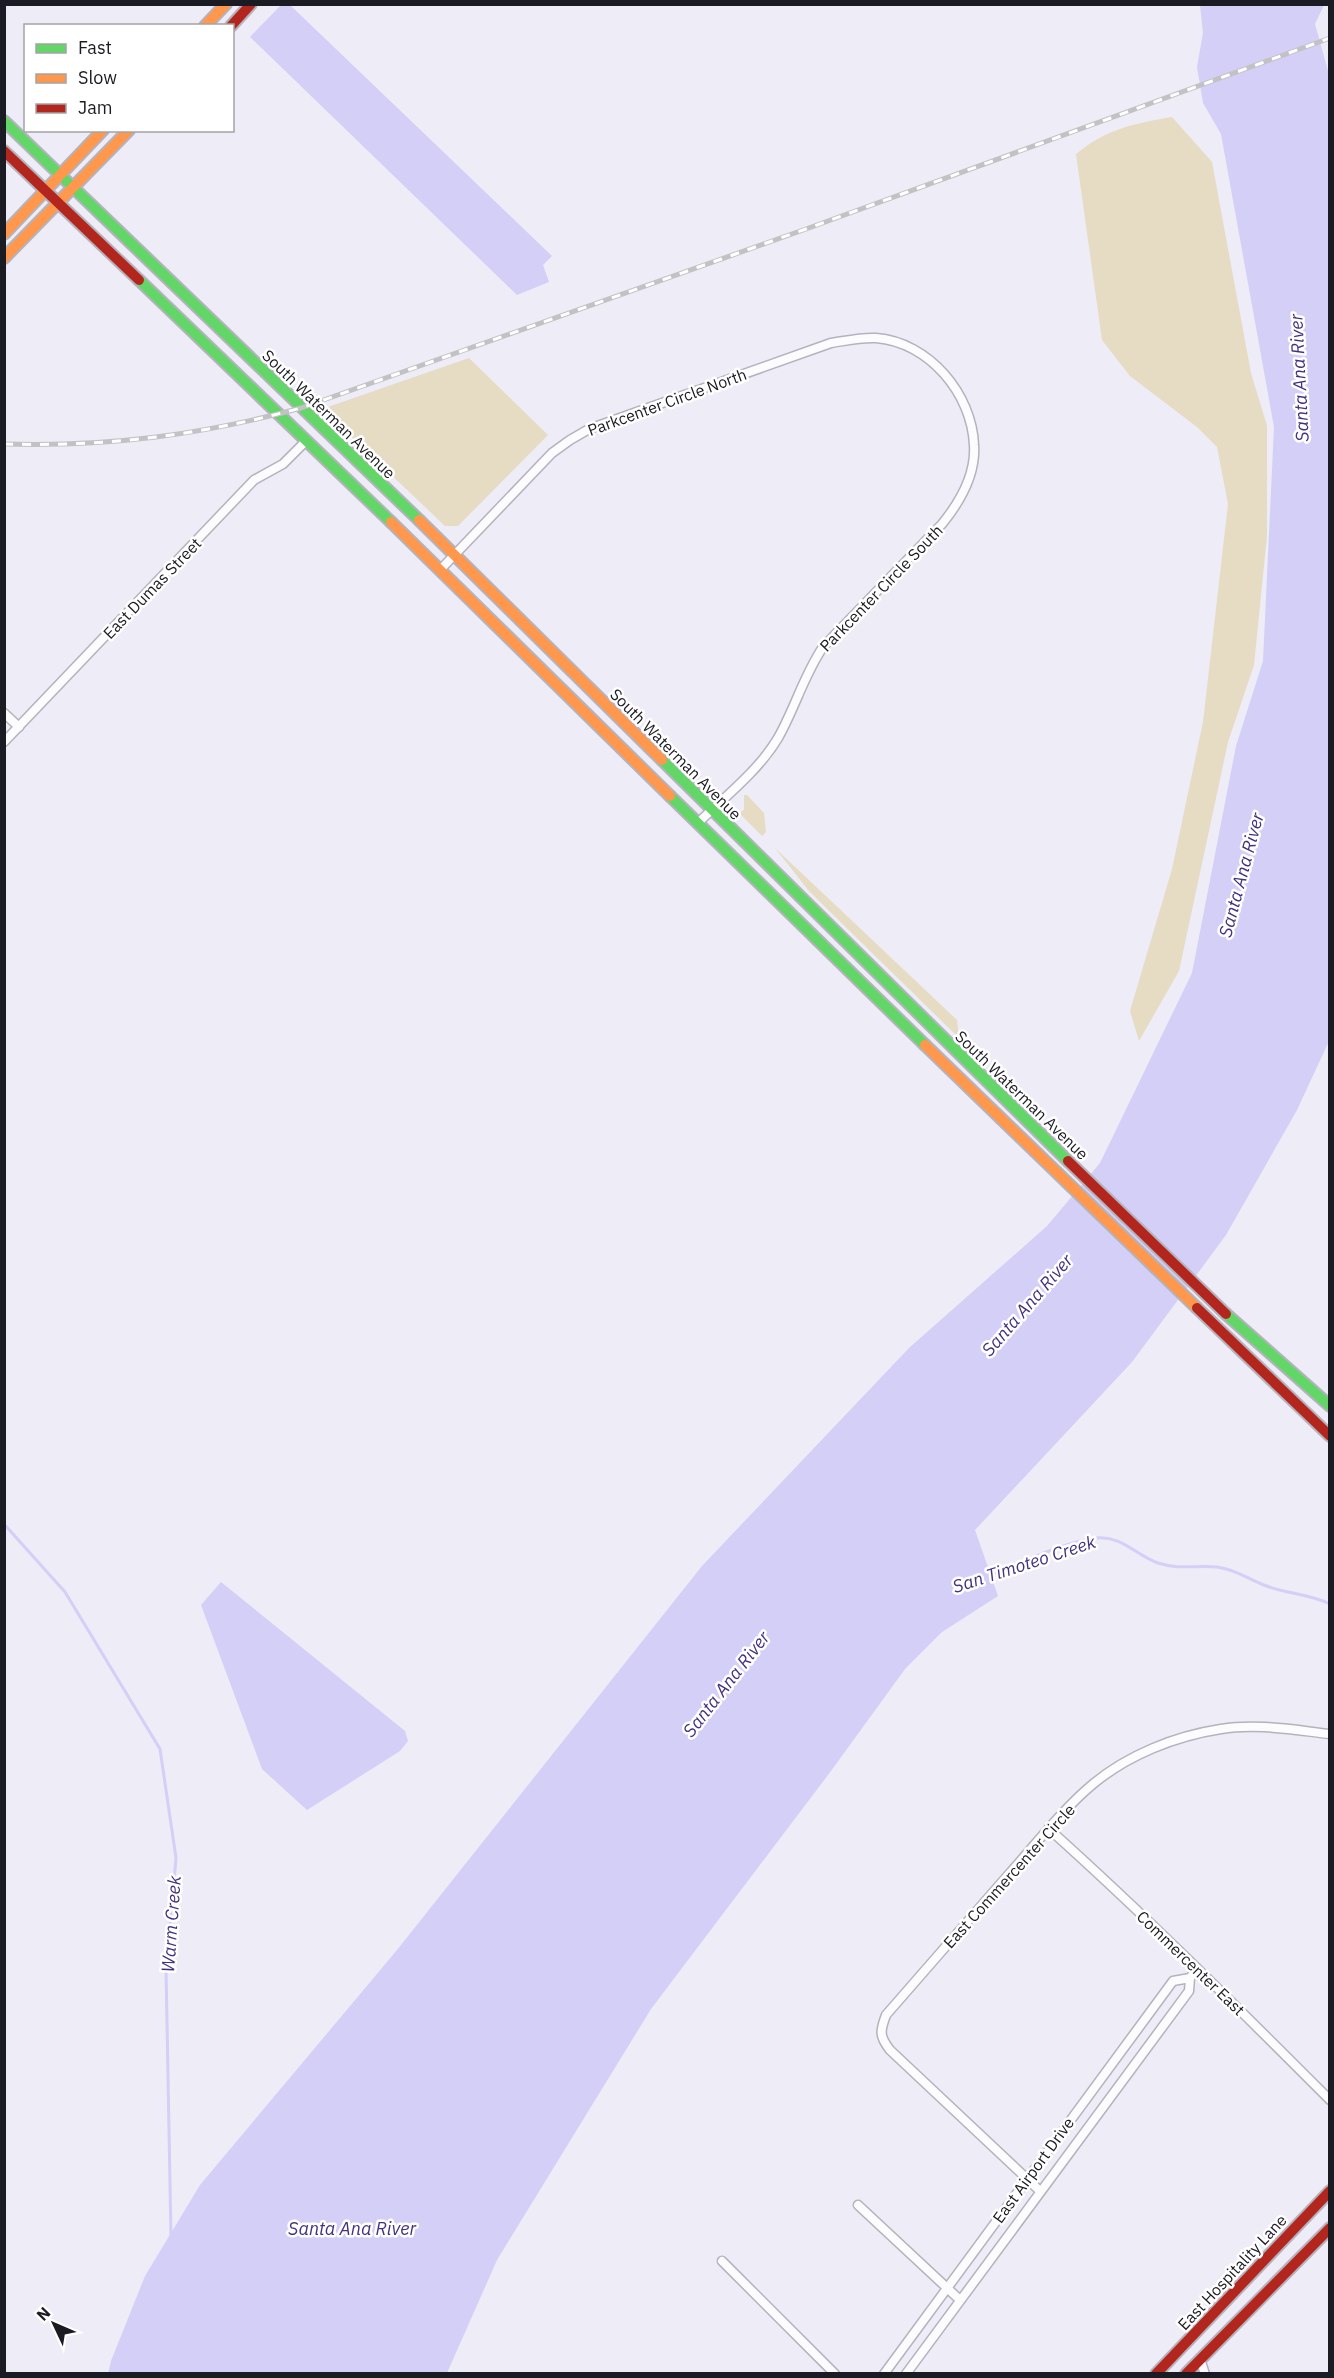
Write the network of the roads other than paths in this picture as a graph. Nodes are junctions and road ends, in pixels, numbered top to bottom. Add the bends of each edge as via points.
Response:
1 (226, 4) edge
2 (251, 4) edge
3 (207, 24) edge
4 (233, 24) edge
5 (4, 121) edge
6 (101, 132) edge
7 (127, 132) edge
8 (4, 151) edge
9 (60, 174) junction
10 (73, 188) junction
11 (45, 191) junction
12 (58, 202) junction
13 (4, 234) edge
14 (4, 258) edge
15 (907, 346) joint
16 (306, 441) junction
17 (456, 555) junction
18 (441, 569) junction
19 (4, 713) edge
20 (19, 727) junction
21 (4, 742) edge
22 (712, 810) junction
23 (699, 822) junction
24 (1329, 1406) edge
25 (1329, 1436) edge
26 (1329, 1734) edge
27 (1049, 1829) junction
28 (1197, 1969) junction
29 (1190, 1978) junction
30 (1329, 2100) edge
31 (1027, 2179) junction
32 (1040, 2191) junction
33 (1329, 2191) edge
34 (858, 2205) dead end
35 (1329, 2228) edge
36 (722, 2261) dead end
37 (947, 2288) junction
38 (960, 2300) junction
39 (1200, 2359) junction
40 (835, 2373) edge
41 (884, 2373) edge
42 (906, 2373) edge
43 (1156, 2373) edge
44 (1186, 2373) edge
45 (1205, 2373) edge

1 - 3 main road
2 - 4 main road
5 - 9 main road, South Waterman Avenue
6 - 9 main road
7 - 10 main road
8 - 11 main road, South Waterman Avenue
9 - 10 main road, South Waterman Avenue
9 - 11 main road
10 - 12 main road
10 - 17 main road, South Waterman Avenue
11 - 12 main road, South Waterman Avenue
11 - 13 main road
12 - 14 main road
12 - 16 main road, South Waterman Avenue
15 - 17 street, Parkcenter Circle North via 878,338 831,343 589,429 552,453
15 - 22 street, Parkcenter Circle South via 950,380 970,420 974,445 965,489 942,524 823,647 778,737 765,756
16 - 18 main road, South Waterman Avenue
16 - 20 street, East Dumas Street via 283,464 254,480
17 - 18 street, Parkcenter Circle North
17 - 22 main road, South Waterman Avenue
18 - 23 main road, South Waterman Avenue
19 - 20 street
20 - 21 street, East Dumas Street
22 - 23 street, Parkcenter Circle South
22 - 24 main road, South Waterman Avenue via 987,1083 1245,1332
23 - 25 main road, South Waterman Avenue via 833,957
26 - 27 street, East Commercenter Circle via 1248,1726 1181,1738 1145,1751 1093,1785
27 - 28 street, Commercenter East
27 - 31 street, East Commercenter Circle via 886,2015 880,2030 890,2050
28 - 29 street, East Airport Drive
28 - 30 street, Commercenter East
29 - 31 street, East Airport Drive via 1173,1980
29 - 32 street, East Airport Drive via 1190,1991
31 - 32 street
31 - 37 street, East Airport Drive
32 - 38 street, East Airport Drive
33 - 43 main road, East Hospitality Lane
34 - 37 street
35 - 39 main road
36 - 40 street
37 - 38 street
37 - 41 street, East Airport Drive
38 - 42 street, East Airport Drive
39 - 44 main road
39 - 45 street

